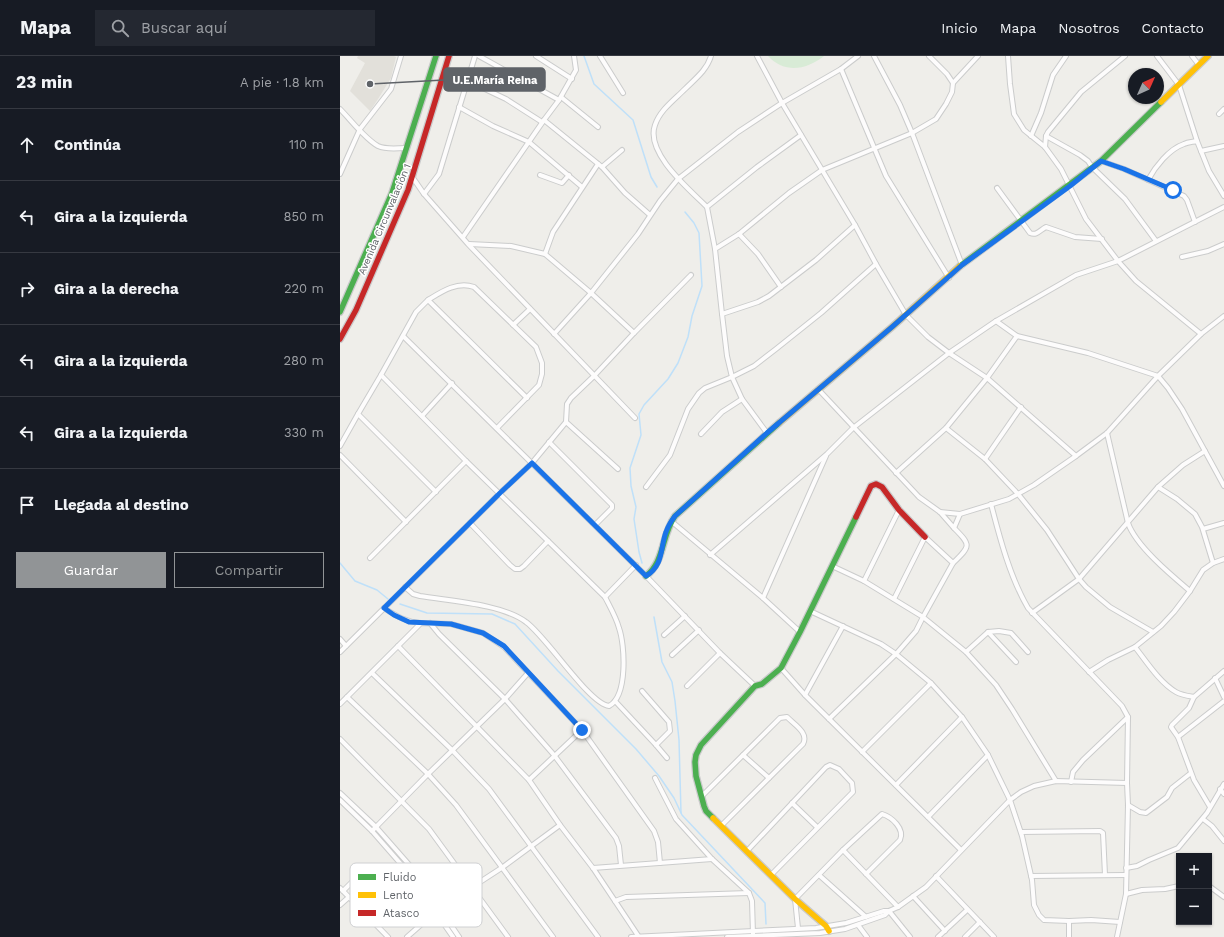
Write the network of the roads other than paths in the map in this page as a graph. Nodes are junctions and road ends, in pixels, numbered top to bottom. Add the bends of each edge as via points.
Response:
1 (401, 56) edge
2 (436, 56) edge
3 (449, 56) edge
4 (475, 56) edge
5 (478, 56) edge
6 (536, 56) edge
7 (574, 56) edge
8 (600, 56) edge
9 (711, 56) edge
10 (756, 56) edge
11 (858, 56) edge
12 (874, 56) edge
13 (929, 56) edge
14 (978, 56) edge
15 (1008, 56) edge
16 (1066, 56) edge
17 (1125, 56) edge
18 (1156, 56) edge
19 (1192, 56) edge
20 (1208, 56) edge
21 (1199, 65) junction
22 (841, 69) junction
23 (572, 79) junction
24 (468, 81) junction
25 (953, 83) junction
26 (1179, 85) junction
27 (623, 94) dead end
28 (560, 99) junction
29 (782, 103) junction
30 (459, 107) junction
31 (340, 109) edge
32 (1224, 109) edge
33 (1219, 114) dead end
34 (543, 121) junction
35 (598, 127) dead end
36 (360, 130) junction
37 (912, 133) junction
38 (801, 135) junction
39 (1031, 136) junction
40 (1046, 136) junction
41 (529, 142) junction
42 (1197, 142) junction
43 (1224, 146) edge
44 (1045, 147) junction
45 (406, 148) junction
46 (874, 148) junction
47 (622, 150) dead end
48 (1201, 151) junction
49 (1101, 161) junction
50 (600, 166) junction
51 (1092, 167) junction
52 (822, 170) junction
53 (340, 174) edge
54 (540, 175) dead end
55 (569, 175) junction
56 (413, 178) junction
57 (678, 179) junction
58 (1148, 180) junction
59 (1224, 184) edge
60 (1070, 186) junction
61 (582, 187) junction
62 (997, 188) dead end
63 (1220, 188) junction
64 (424, 194) junction
65 (1224, 196) edge
66 (707, 207) junction
67 (1224, 207) edge
68 (650, 215) junction
69 (1021, 222) junction
70 (1195, 222) junction
71 (855, 225) junction
72 (739, 234) junction
73 (462, 237) junction
74 (1102, 239) junction
75 (1156, 241) junction
76 (468, 244) junction
77 (1224, 244) edge
78 (716, 248) junction
79 (545, 254) junction
80 (1182, 257) dead end
81 (1118, 261) junction
82 (876, 264) junction
83 (962, 265) junction
84 (691, 275) dead end
85 (949, 278) junction
86 (781, 287) junction
87 (591, 293) junction
88 (428, 300) junction
89 (530, 309) junction
90 (340, 312) edge
91 (722, 314) junction
92 (906, 315) junction
93 (1224, 316) edge
94 (996, 321) junction
95 (513, 325) junction
96 (634, 333) junction
97 (554, 334) junction
98 (1201, 334) junction
99 (403, 336) junction
100 (1017, 336) junction
101 (340, 339) edge
102 (949, 354) junction
103 (381, 375) junction
104 (594, 376) junction
105 (1158, 376) junction
106 (732, 377) junction
107 (987, 378) junction
108 (452, 383) junction
109 (818, 390) junction
110 (527, 398) junction
111 (742, 399) junction
112 (1021, 407) junction
113 (358, 414) junction
114 (422, 416) junction
115 (635, 418) dead end
116 (566, 422) junction
117 (497, 428) junction
118 (853, 428) junction
119 (946, 428) junction
120 (767, 433) junction
121 (1107, 433) junction
122 (701, 434) dead end
123 (549, 442) junction
124 (340, 446) edge
125 (1205, 451) junction
126 (827, 454) junction
127 (340, 455) edge
128 (1076, 456) junction
129 (985, 459) junction
130 (466, 461) junction
131 (532, 463) junction
132 (618, 469) dead end
133 (896, 473) junction
134 (1224, 486) edge
135 (646, 487) dead end
136 (1158, 487) junction
137 (436, 492) junction
138 (500, 493) junction
139 (1018, 494) junction
140 (991, 504) junction
141 (899, 510) junction
142 (940, 512) junction
143 (960, 514) junction
144 (671, 521) junction
145 (406, 522) junction
146 (470, 523) junction
147 (1128, 523) junction
148 (1224, 523) edge
149 (595, 525) junction
150 (954, 528) junction
151 (1203, 529) junction
152 (925, 537) junction
153 (548, 541) junction
154 (710, 555) junction
155 (370, 558) dead end
156 (1224, 559) edge
157 (953, 563) junction
158 (1213, 563) junction
159 (636, 565) junction
160 (832, 566) junction
161 (646, 576) junction
162 (1080, 579) junction
163 (864, 581) junction
164 (405, 587) junction
165 (1190, 592) junction
166 (605, 597) junction
167 (763, 598) junction
168 (894, 599) junction
169 (384, 608) junction
170 (810, 611) junction
171 (1032, 613) junction
172 (685, 616) junction
173 (924, 617) junction
174 (421, 623) junction
175 (430, 623) junction
176 (843, 626) junction
177 (699, 630) junction
178 (800, 632) junction
179 (988, 632) junction
180 (1153, 632) junction
181 (664, 635) dead end
182 (340, 639) edge
183 (346, 646) junction
184 (398, 646) junction
185 (1135, 647) junction
186 (340, 652) edge
187 (966, 652) junction
188 (1028, 652) dead end
189 (720, 653) junction
190 (896, 654) junction
191 (672, 655) dead end
192 (1016, 662) dead end
193 (781, 668) junction
194 (1224, 671) edge
195 (1089, 672) junction
196 (372, 673) junction
197 (528, 673) junction
198 (1215, 678) junction
199 (931, 683) junction
200 (686, 686) dead end
201 (755, 686) junction
202 (642, 691) dead end
203 (805, 695) junction
204 (1224, 696) edge
205 (347, 697) junction
206 (1194, 697) junction
207 (504, 699) junction
208 (615, 701) junction
209 (1224, 701) edge
210 (340, 704) edge
211 (962, 717) junction
212 (1128, 717) junction
213 (829, 719) junction
214 (477, 725) junction
215 (582, 730) junction
216 (1178, 737) junction
217 (340, 739) edge
218 (656, 745) junction
219 (452, 750) junction
220 (862, 752) junction
221 (554, 755) junction
222 (743, 755) junction
223 (988, 755) junction
224 (667, 758) dead end
225 (1191, 773) junction
226 (428, 774) junction
227 (655, 778) dead end
228 (769, 778) junction
229 (529, 780) junction
230 (1056, 781) junction
231 (1071, 782) junction
232 (1127, 783) junction
233 (1224, 784) edge
234 (896, 785) junction
235 (1220, 789) junction
236 (340, 793) edge
237 (1224, 794) edge
238 (701, 797) junction
239 (340, 800) edge
240 (1010, 800) junction
241 (402, 801) junction
242 (792, 802) junction
243 (1128, 804) junction
244 (1210, 807) junction
245 (928, 817) junction
246 (1203, 818) junction
247 (560, 825) junction
248 (721, 826) junction
249 (376, 827) junction
250 (817, 827) junction
251 (372, 831) junction
252 (1021, 832) junction
253 (1224, 841) edge
254 (530, 846) junction
255 (843, 850) junction
256 (961, 850) junction
257 (747, 851) junction
258 (712, 859) junction
259 (400, 863) edge
260 (408, 863) edge
261 (454, 863) edge
262 (660, 863) junction
263 (621, 865) junction
264 (503, 867) junction
265 (593, 868) junction
266 (1126, 868) junction
267 (866, 874) junction
268 (772, 875) junction
269 (819, 875) junction
270 (1105, 875) junction
271 (1126, 875) junction
272 (936, 876) junction
273 (1031, 876) junction
274 (350, 881) edge
275 (482, 881) edge
276 (1176, 887) edge
277 (1212, 888) edge
278 (341, 889) edge
279 (749, 893) junction
280 (1126, 894) junction
281 (913, 896) junction
282 (349, 897) joint
283 (1224, 897) edge
284 (795, 899) junction
285 (482, 901) edge
286 (615, 901) junction
287 (340, 905) edge
288 (898, 907) junction
289 (967, 910) junction
290 (889, 911) junction
291 (867, 919) junction
292 (980, 922) junction
293 (1069, 922) junction
294 (1120, 922) junction
295 (858, 925) junction
296 (378, 927) edge
297 (419, 927) edge
298 (446, 927) edge
299 (452, 927) edge
300 (798, 928) junction
301 (816, 928) junction
302 (827, 929) junction
303 (945, 931) junction
304 (753, 932) junction
305 (772, 935) edge
306 (821, 935) edge
307 (639, 936) edge
308 (388, 937) edge
309 (407, 937) edge
310 (453, 937) edge
311 (459, 937) edge
312 (508, 937) edge
313 (553, 937) edge
314 (598, 937) edge
315 (631, 937) edge
316 (727, 937) edge
317 (751, 937) edge
318 (867, 937) edge
319 (910, 937) edge
320 (938, 937) edge
321 (965, 937) edge
322 (994, 937) edge
323 (1069, 937) edge
324 (1117, 937) edge

1 - 36 street via 391,88
2 - 45 street, Avenida Circunvalación 1
3 - 56 street, Avenida Circunvalación 1
4 - 24 street
5 - 28 street
6 - 23 street
7 - 23 street via 576,70
8 - 27 street
9 - 57 street via 702,73 665,109 654,126 658,151
10 - 29 street
11 - 22 street
12 - 37 street
13 - 25 street
14 - 25 street
15 - 39 street via 1014,114
16 - 39 street via 1053,74
17 - 40 street via 1082,92
18 - 26 street
19 - 21 street
20 - 21 street
21 - 26 street
22 - 29 street
22 - 46 street
23 - 28 street
24 - 30 street
24 - 34 street
25 - 37 street via 952,92 936,119
26 - 42 street
26 - 49 street
28 - 34 street
28 - 35 street
29 - 38 street
29 - 57 street via 738,132
30 - 41 street
30 - 64 street via 439,174
31 - 36 street
32 - 33 street
34 - 41 street
34 - 50 street
36 - 45 street via 378,146
36 - 53 street
37 - 46 street
37 - 83 street
38 - 52 street
38 - 66 street
39 - 44 street
40 - 44 street
40 - 51 street via 1080,155
41 - 55 street
41 - 73 street
42 - 48 street
42 - 58 street via 1183,144 1166,156 1153,169
43 - 48 street
44 - 60 street
45 - 90 street, Avenida Circunvalación 1 via 392,193
46 - 52 street
46 - 85 street via 886,176
47 - 50 street
48 - 63 street
49 - 51 street
49 - 58 street
50 - 61 street
50 - 68 street
51 - 60 street
51 - 75 street via 1124,199
52 - 71 street
52 - 72 street
54 - 55 street via 562,183
55 - 61 street
56 - 64 street
56 - 101 street, Avenida Circunvalación 1 via 356,310
57 - 66 street
57 - 68 street
58 - 70 street via 1184,196
59 - 63 street
60 - 69 street
60 - 74 street via 1086,219
61 - 79 street via 553,232
62 - 69 street
63 - 65 street
64 - 73 street
66 - 78 street
67 - 70 street
68 - 87 street
69 - 74 street via 1034,235 1046,227 1075,237
69 - 83 street
70 - 75 street
71 - 82 street
71 - 86 street
72 - 78 street
72 - 86 street via 758,254
73 - 76 street
74 - 81 street
75 - 81 street
76 - 79 street via 511,246
76 - 89 street
77 - 80 street
78 - 91 street
79 - 87 street
81 - 94 street via 1076,275
81 - 98 street via 1136,281
82 - 92 street
82 - 106 street via 776,349 754,366
83 - 85 street
84 - 96 street
85 - 92 street
86 - 91 street via 758,302
87 - 96 street
87 - 97 street
88 - 95 street via 446,289 474,286
88 - 99 street via 416,312
88 - 110 street
89 - 95 street
89 - 97 street
91 - 106 street
92 - 102 street
92 - 109 street
93 - 98 street
94 - 100 street
94 - 102 street
95 - 110 street via 536,347 542,363 539,385
96 - 104 street
97 - 104 street
98 - 105 street
99 - 103 street
99 - 108 street
100 - 105 street via 1088,353
100 - 107 street
102 - 107 street
102 - 118 street
103 - 113 street
103 - 114 street
104 - 115 street
104 - 116 street via 567,404
105 - 121 street
105 - 125 street via 1182,409
106 - 111 street
106 - 135 street via 704,388 699,393 688,409 670,455
107 - 112 street
107 - 119 street
108 - 114 street
108 - 117 street
109 - 118 street
109 - 120 street
110 - 117 street
111 - 120 street
111 - 122 street via 722,412
112 - 128 street
112 - 129 street
113 - 124 street
113 - 137 street
114 - 130 street
116 - 123 street
116 - 132 street
117 - 131 street
118 - 126 street
118 - 133 street
119 - 129 street
119 - 133 street
120 - 144 street
121 - 128 street
121 - 147 street
123 - 131 street
123 - 149 street via 612,505
125 - 134 street
125 - 136 street via 1183,465
126 - 154 street
126 - 167 street
127 - 145 street
128 - 139 street
129 - 139 street
130 - 137 street
130 - 138 street
131 - 138 street
131 - 149 street
133 - 142 street via 919,497
136 - 147 street
136 - 151 street via 1195,514
137 - 145 street
138 - 146 street
138 - 153 street
139 - 140 street
139 - 162 street via 1047,530
140 - 143 street
140 - 171 street via 1001,543 1021,596
141 - 152 street
141 - 160 street via 882,487 876,484 871,486
141 - 163 street
142 - 143 street
142 - 150 street
143 - 150 street
144 - 154 street
144 - 161 street via 666,530 658,564 654,571
145 - 155 street
146 - 153 street via 516,569 524,566
146 - 164 street
147 - 162 street
147 - 165 street via 1131,533
148 - 151 street
149 - 159 street
150 - 157 street via 966,544 965,551
151 - 158 street
152 - 157 street
152 - 168 street
153 - 166 street
154 - 167 street
156 - 158 street
157 - 173 street
158 - 165 street via 1203,570
159 - 161 street
159 - 166 street
160 - 163 street
160 - 170 street
161 - 172 street
162 - 171 street
162 - 180 street via 1110,608
163 - 168 street
164 - 169 street
164 - 208 street via 420,596 493,608 520,618 548,643 595,698 606,706
165 - 180 street
166 - 208 street via 619,627 624,648 620,692
167 - 178 street
168 - 173 street
169 - 174 street via 409,622
169 - 183 street
170 - 176 street
170 - 178 street
171 - 195 street
172 - 177 street
172 - 181 street
173 - 187 street
173 - 190 street via 916,631
174 - 175 street
174 - 184 street
175 - 197 street via 451,624 483,633 504,646
175 - 207 street
176 - 190 street
176 - 203 street
177 - 189 street
177 - 191 street
178 - 193 street
179 - 187 street
179 - 188 street via 1011,633
179 - 192 street
180 - 185 street
182 - 183 street
183 - 186 street
184 - 196 street
184 - 214 street
185 - 195 street
185 - 206 street via 1166,685 1176,692
187 - 230 street via 996,685
189 - 200 street
189 - 201 street
190 - 199 street
190 - 213 street
193 - 201 street via 762,684
193 - 203 street
194 - 198 street
195 - 212 street via 1122,706
196 - 205 street
196 - 219 street
197 - 207 street
197 - 215 street
198 - 204 street
198 - 206 street
199 - 211 street
199 - 220 street
201 - 238 street via 702,745 696,756
202 - 218 street via 670,725 670,731
203 - 213 street
205 - 210 street
205 - 226 street
206 - 216 street via 1189,708 1171,726
207 - 214 street
207 - 221 street
208 - 218 street
209 - 216 street
211 - 223 street
211 - 234 street
212 - 231 street via 1083,760 1073,772
212 - 232 street
213 - 220 street
214 - 219 street
214 - 229 street
215 - 221 street
215 - 262 street via 654,831
216 - 225 street
217 - 241 street
218 - 224 street
219 - 226 street
219 - 254 street via 489,790
220 - 234 street
221 - 229 street
221 - 263 street via 616,838
222 - 228 street
222 - 228 street via 780,718 787,717 804,734 805,740
222 - 238 street
223 - 240 street
223 - 245 street
225 - 243 street via 1146,813
225 - 244 street
226 - 241 street
226 - 264 street via 456,805
227 - 258 street via 676,819
228 - 248 street
229 - 247 street
230 - 231 street
230 - 240 street via 1034,786
231 - 232 street
232 - 243 street
233 - 235 street
234 - 245 street
235 - 237 street
235 - 244 street
236 - 249 street
238 - 248 street via 706,811
239 - 251 street
240 - 252 street
240 - 256 street
241 - 249 street
241 - 261 street via 429,829
242 - 250 street
242 - 250 street via 826,766 839,769 852,783 853,792
242 - 257 street
243 - 266 street
244 - 246 street
245 - 256 street
246 - 253 street
246 - 266 street via 1178,848 1137,866
247 - 254 street
247 - 265 street
248 - 257 street
249 - 251 street
249 - 260 street
250 - 268 street
251 - 259 street
252 - 270 street via 1100,830 1103,833
252 - 273 street
254 - 264 street
254 - 314 street
255 - 267 street
255 - 267 street via 882,814 899,827 902,836 900,840
255 - 269 street
256 - 272 street
257 - 268 street
258 - 262 street
258 - 279 street
262 - 263 street
263 - 265 street
264 - 275 street
264 - 313 street
265 - 286 street
266 - 271 street
267 - 288 street
268 - 284 street
269 - 284 street
269 - 291 street
270 - 271 street
270 - 273 street
271 - 280 street
272 - 281 street
272 - 289 street
273 - 293 street via 1034,905 1039,915 1044,920
274 - 278 street
276 - 280 street
277 - 283 street
278 - 282 street
279 - 286 street via 626,898
279 - 304 street via 752,901
280 - 294 street
281 - 288 street
281 - 303 street
282 - 287 street
284 - 300 street
284 - 302 street
285 - 312 street
286 - 307 street
288 - 290 street
289 - 292 street
289 - 303 street
290 - 291 street via 885,915
290 - 319 street
291 - 295 street
291 - 302 street
292 - 321 street
292 - 322 street
293 - 294 street
293 - 323 street
294 - 324 street
295 - 302 street via 845,929
295 - 318 street
296 - 308 street
297 - 309 street
298 - 310 street
299 - 311 street
300 - 301 street
300 - 305 street
301 - 302 street
301 - 306 street
302 - 306 street
303 - 320 street
304 - 305 street
304 - 307 street
304 - 317 street
305 - 306 street
305 - 317 street
307 - 315 street
316 - 317 street

